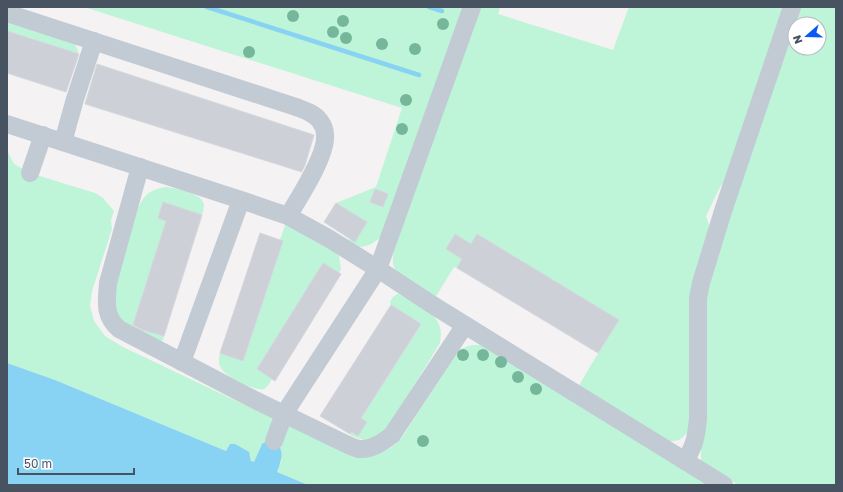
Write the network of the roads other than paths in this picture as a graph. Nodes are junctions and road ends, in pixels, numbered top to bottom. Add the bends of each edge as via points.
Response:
1 (472, 7) edge
2 (792, 7) edge
3 (7, 13) edge
4 (94, 41) junction
5 (7, 124) edge
6 (43, 135) junction
7 (63, 142) junction
8 (140, 167) junction
9 (30, 173) dead end
10 (242, 200) junction
11 (288, 216) junction
12 (378, 269) junction
13 (465, 325) junction
14 (182, 362) junction
15 (284, 414) junction
16 (274, 441) dead end
17 (685, 461) junction
18 (724, 485) edge

1 - 12 lane
2 - 17 lane via 701,283 698,298 698,419 696,437
3 - 4 lane
4 - 7 lane
4 - 11 lane via 296,107 319,119 324,130 325,143 313,173
5 - 6 lane
6 - 7 lane
6 - 9 lane
7 - 8 lane
8 - 10 lane
8 - 14 lane via 108,283 107,312 110,320 119,329
10 - 11 lane
10 - 14 lane
11 - 12 lane
12 - 13 lane
12 - 15 lane
13 - 15 lane via 392,435 382,443 360,449
13 - 17 lane
14 - 15 lane
15 - 16 lane
17 - 18 lane

